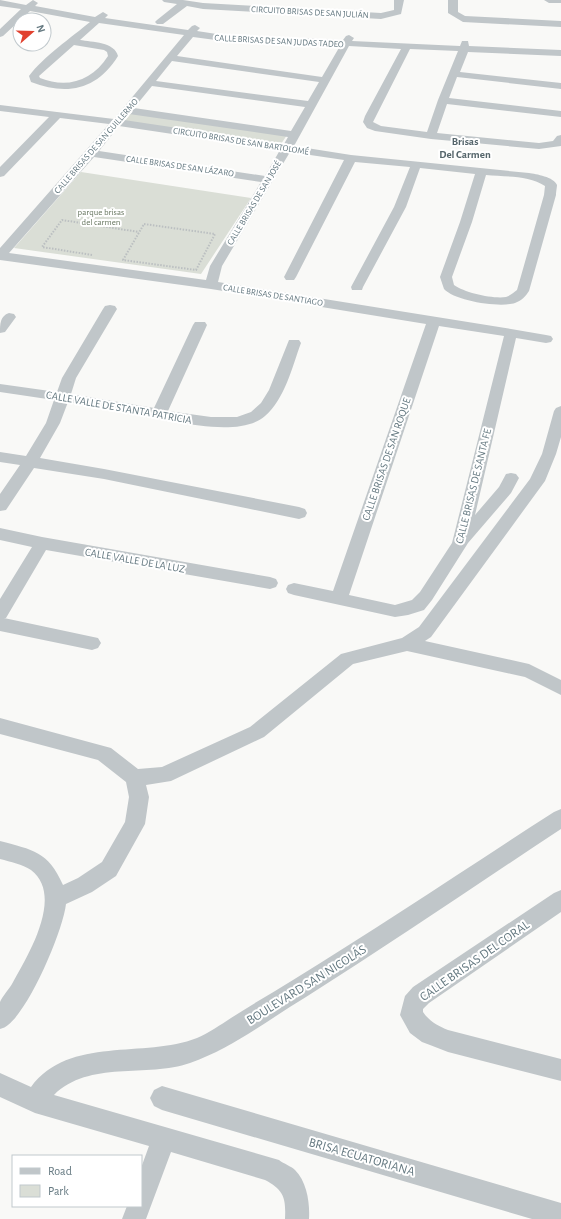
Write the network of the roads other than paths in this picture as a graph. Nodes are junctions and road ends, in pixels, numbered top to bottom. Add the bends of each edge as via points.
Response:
1 (399, 0) edge
2 (454, 0) edge
3 (549, 0) edge
4 (561, 0) edge
5 (171, 1) edge
6 (0, 3) edge
7 (185, 3) junction
8 (26, 4) edge
9 (75, 13) junction
10 (101, 17) junction
11 (156, 22) junction
12 (561, 24) edge
13 (193, 31) junction
14 (0, 34) edge
15 (71, 41) junction
16 (348, 41) junction
17 (407, 46) junction
18 (464, 46) junction
19 (561, 48) edge
20 (561, 53) edge
21 (169, 58) junction
22 (454, 74) junction
23 (325, 80) junction
24 (151, 83) junction
25 (561, 86) edge
26 (443, 100) junction
27 (312, 105) junction
28 (0, 108) edge
29 (126, 110) junction
30 (561, 114) edge
31 (57, 115) junction
32 (116, 122) junction
33 (294, 135) junction
34 (431, 136) junction
35 (561, 138) edge
36 (287, 148) junction
37 (91, 154) junction
38 (351, 158) junction
39 (416, 165) junction
40 (481, 172) junction
41 (0, 174) edge
42 (269, 180) junction
43 (0, 256) edge
44 (290, 277) dead end
45 (211, 285) junction
46 (357, 287) dead end
47 (110, 309) dead end
48 (9, 317) dead end
49 (434, 320) junction
50 (200, 325) dead end
51 (0, 329) edge
52 (511, 333) junction
53 (546, 339) dead end
54 (294, 343) dead end
55 (0, 388) edge
56 (62, 396) junction
57 (561, 411) edge
58 (159, 414) junction
59 (0, 456) edge
60 (30, 462) junction
61 (511, 478) dead end
62 (0, 506) edge
63 (299, 513) dead end
64 (0, 534) edge
65 (42, 543) junction
66 (460, 544) junction
67 (270, 584) dead end
68 (294, 589) dead end
69 (338, 599) junction
70 (0, 613) edge
71 (0, 624) edge
72 (92, 643) dead end
73 (407, 644) junction
74 (561, 688) edge
75 (0, 726) edge
76 (135, 778) junction
77 (561, 818) edge
78 (0, 850) edge
79 (56, 898) junction
80 (561, 900) edge
81 (0, 1018) edge
82 (561, 1070) edge
83 (0, 1085) edge
84 (162, 1098) dead end
85 (35, 1101) junction
86 (164, 1139) junction
87 (142, 1198) edge
88 (139, 1207) edge
89 (561, 1215) edge
90 (134, 1219) edge
91 (297, 1219) edge

1 - 7 street, CIRCUITO BRISAS DE SAN JULIÁN via 398,12 381,16
2 - 12 street via 453,13 463,19
3 - 4 street
5 - 7 street, CIRCUITO BRISAS DE SAN JULIÁN
5 - 11 street, CIRCUITO BRISAS DE SAN JULIÁN
6 - 8 street, CALLE BRISAS DE SAN JUDAS TADEO
7 - 11 street
8 - 9 street, CALLE BRISAS DE SAN JUDAS TADEO
8 - 9 street, CALLE BRISAS DE SAN JUDAS TADEO via 35,2
8 - 14 street
9 - 10 street, CALLE BRISAS DE SAN JUDAS TADEO
10 - 11 street, CALLE BRISAS DE SAN JUDAS TADEO
10 - 13 street, CALLE BRISAS DE SAN JUDAS TADEO
10 - 15 street
11 - 13 street, CALLE BRISAS DE SAN JUDAS TADEO
13 - 16 street, CALLE BRISAS DE SAN JUDAS TADEO via 223,38
13 - 21 street, CALLE BRISAS DE SAN GUILLERMO
15 - 15 street via 35,74 35,80 67,86 84,83 114,56 107,48
16 - 17 street, CALLE BRISAS DE SAN JUDAS TADEO
16 - 18 street, CALLE BRISAS DE SAN JUDAS TADEO
16 - 23 street, CALLE BRISAS DE SAN JOSÉ
17 - 18 street, CALLE BRISAS DE SAN JUDAS TADEO
17 - 34 street via 368,122 379,129
18 - 19 street, CALLE BRISAS DE SAN JUDAS TADEO
18 - 20 street, CALLE BRISAS DE SAN JUDAS TADEO
18 - 22 street
21 - 23 street
21 - 24 street, CALLE BRISAS DE SAN GUILLERMO
22 - 25 street
22 - 26 street
23 - 27 street, CALLE BRISAS DE SAN JOSÉ
24 - 27 street
24 - 29 street, CALLE BRISAS DE SAN GUILLERMO
26 - 30 street
26 - 34 street
27 - 33 street, CALLE BRISAS DE SAN JOSÉ
28 - 31 street, CIRCUITO BRISAS DE SAN BARTOLOMÉ
29 - 32 street, CALLE BRISAS DE SAN GUILLERMO
29 - 33 street
31 - 32 street, CIRCUITO BRISAS DE SAN BARTOLOMÉ
31 - 41 street
32 - 36 street, CIRCUITO BRISAS DE SAN BARTOLOMÉ
32 - 37 street, CALLE BRISAS DE SAN GUILLERMO
33 - 36 street, CALLE BRISAS DE SAN JOSÉ
34 - 35 street via 539,146 557,144
36 - 38 street, CIRCUITO BRISAS DE SAN BARTOLOMÉ
36 - 42 street, CALLE BRISAS DE SAN JOSÉ
37 - 42 street, CALLE BRISAS DE SAN LÁZARO
37 - 43 street, CALLE BRISAS DE SAN GUILLERMO
38 - 39 street, CIRCUITO BRISAS DE SAN BARTOLOMÉ
38 - 44 street
39 - 40 street, CIRCUITO BRISAS DE SAN BARTOLOMÉ
39 - 46 street via 400,207
40 - 40 street, CIRCUITO BRISAS DE SAN BARTOLOMÉ via 536,177 550,185 550,195 523,291 510,300 495,301 468,295 451,289 447,283 446,277
42 - 45 street, CALLE BRISAS DE SAN JOSÉ via 216,266
43 - 45 street, CALLE BRISAS DE SANTIAGO
45 - 49 street, CALLE BRISAS DE SANTIAGO
47 - 56 street via 69,378
48 - 51 street
49 - 52 street, CALLE BRISAS DE SANTIAGO
49 - 69 street, CALLE BRISAS DE SAN ROQUE
50 - 58 street
52 - 53 street, CALLE BRISAS DE SANTIAGO
52 - 66 street, CALLE BRISAS DE SANTA FE
54 - 58 street, CALLE VALLE DE STANTA PATRICIA via 274,392 259,414 239,421 207,422
55 - 56 street, CALLE VALLE DE STANTA PATRICIA
56 - 58 street, CALLE VALLE DE STANTA PATRICIA
56 - 60 street via 53,423
57 - 73 street via 549,454 537,481 425,632
59 - 60 street
60 - 62 street
60 - 63 street
61 - 66 street via 506,489
64 - 65 street, CALLE VALLE DE LA LUZ
65 - 67 street, CALLE VALLE DE LA LUZ
65 - 70 street
66 - 69 street, CALLE BRISAS DE SANTA FE via 426,596 413,607 395,611
68 - 69 street
71 - 72 street
73 - 74 street via 529,670
73 - 76 street via 347,659 257,732 164,775
75 - 76 street via 104,754
76 - 79 street via 139,797 135,824 109,869 85,885
77 - 85 street, BOULEVARD SAN NICOLÁS via 338,965 211,1043 174,1057 100,1062 76,1068 52,1081
78 - 79 street via 30,859 42,867 51,879
79 - 81 street via 51,925 34,964 13,1003
80 - 82 street, CALLE BRISAS DEL CORAL via 421,995 413,1004 411,1015 418,1025 430,1034 448,1041
83 - 85 street
84 - 89 street, BRISA ECUATORIANA
85 - 86 street
86 - 87 street
86 - 91 street via 270,1169 289,1181 296,1195
88 - 90 street

